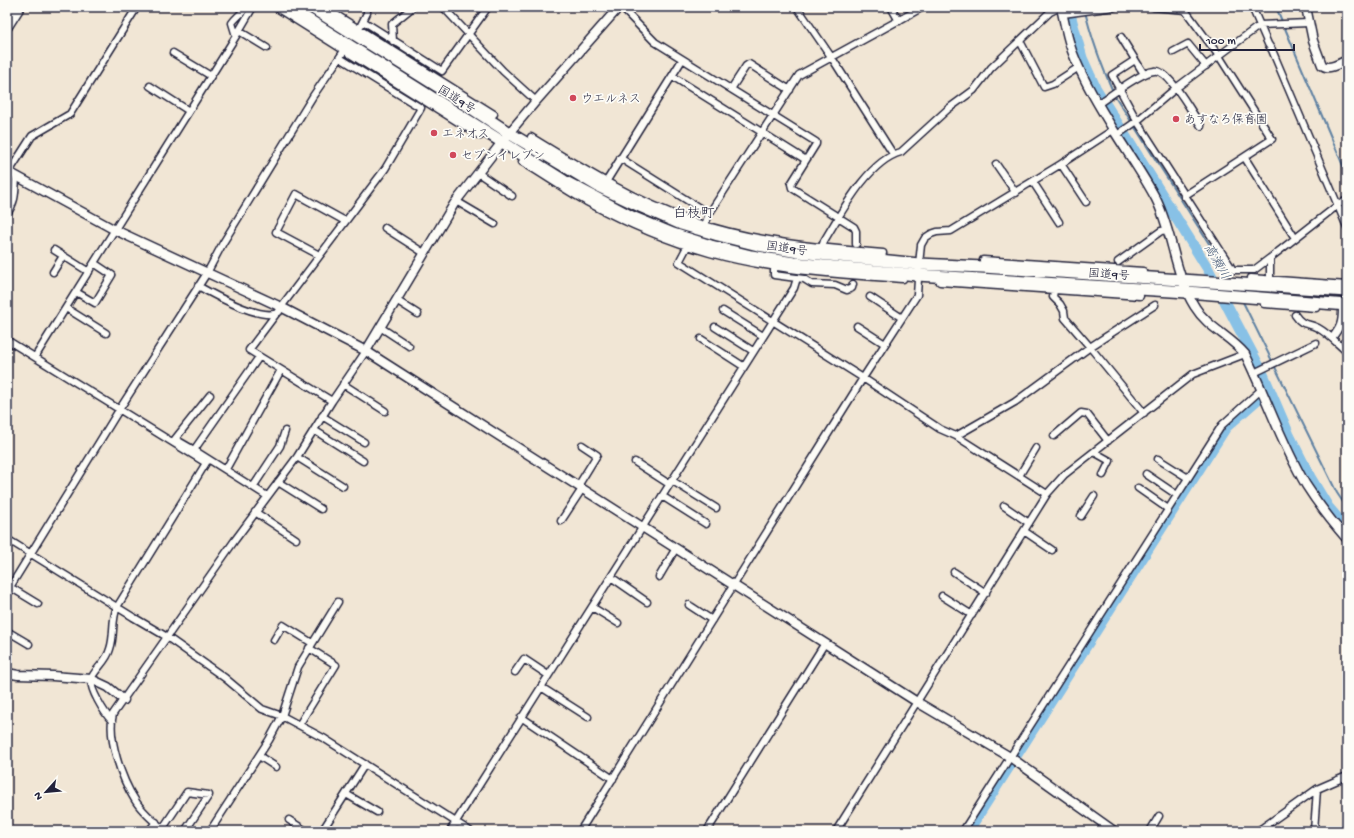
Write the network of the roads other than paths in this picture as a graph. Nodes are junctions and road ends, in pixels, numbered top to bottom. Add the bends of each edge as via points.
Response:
1 (19, 7) edge
2 (137, 7) edge
3 (246, 7) edge
4 (253, 7) edge
5 (275, 7) edge
6 (288, 7) edge
7 (311, 7) edge
8 (324, 7) edge
9 (367, 7) edge
10 (413, 7) edge
11 (443, 7) edge
12 (488, 7) edge
13 (797, 7) edge
14 (891, 7) edge
15 (923, 7) edge
16 (1114, 7) edge
17 (1153, 7) edge
18 (1252, 7) edge
19 (1306, 7) edge
20 (618, 8) edge
21 (1061, 9) edge
22 (363, 21) junction
23 (899, 21) junction
24 (1309, 23) junction
25 (7, 26) edge
26 (1260, 26) junction
27 (359, 28) junction
28 (238, 34) junction
29 (468, 34) junction
30 (1121, 37) dead end
31 (393, 40) junction
32 (1020, 41) junction
33 (386, 45) junction
34 (373, 46) junction
35 (267, 48) dead end
36 (344, 51) junction
37 (173, 52) dead end
38 (1173, 52) dead end
39 (1219, 56) junction
40 (340, 58) junction
41 (832, 58) junction
42 (682, 60) junction
43 (1136, 60) junction
44 (1347, 60) edge
45 (1206, 66) junction
46 (1079, 67) junction
47 (1144, 74) junction
48 (383, 75) junction
49 (394, 75) junction
50 (211, 76) junction
51 (672, 76) junction
52 (442, 81) junction
53 (150, 86) dead end
54 (1176, 88) junction
55 (731, 89) junction
56 (1119, 89) junction
57 (790, 90) junction
58 (447, 92) junction
59 (536, 101) junction
60 (1098, 104) junction
61 (190, 111) junction
62 (494, 114) dead end
63 (773, 115) junction
64 (463, 121) junction
65 (1137, 121) junction
66 (1201, 126) dead end
67 (762, 132) junction
68 (509, 133) junction
69 (1115, 133) junction
70 (480, 136) dead end
71 (531, 138) dead end
72 (501, 143) junction
73 (558, 154) junction
74 (893, 154) junction
75 (546, 155) junction
76 (620, 158) junction
77 (1245, 158) junction
78 (806, 160) junction
79 (522, 162) dead end
80 (996, 164) dead end
81 (1061, 164) junction
82 (11, 173) edge
83 (478, 173) junction
84 (606, 182) junction
85 (1033, 182) junction
86 (566, 186) junction
87 (1016, 192) junction
88 (512, 196) dead end
89 (1184, 196) junction
90 (1347, 200) edge
91 (456, 201) junction
92 (1086, 202) dead end
93 (1338, 205) junction
94 (670, 212) junction
95 (656, 213) junction
96 (7, 214) edge
97 (709, 214) junction
98 (839, 217) junction
99 (344, 221) junction
100 (1059, 222) dead end
101 (495, 224) dead end
102 (706, 224) junction
103 (1347, 227) edge
104 (385, 228) dead end
105 (115, 230) junction
106 (1168, 230) junction
107 (1296, 238) junction
108 (783, 243) junction
109 (856, 244) dead end
110 (688, 246) junction
111 (772, 247) junction
112 (822, 247) junction
113 (54, 250) dead end
114 (842, 250) junction
115 (424, 253) junction
116 (883, 253) dead end
117 (320, 255) junction
118 (63, 256) junction
119 (851, 257) junction
120 (1270, 258) junction
121 (1118, 262) dead end
122 (94, 263) junction
123 (983, 264) junction
124 (774, 266) junction
125 (1093, 268) junction
126 (918, 269) junction
127 (1143, 271) dead end
128 (53, 272) dead end
129 (89, 272) junction
130 (207, 273) junction
131 (888, 275) junction
132 (1104, 276) junction
133 (797, 278) junction
134 (998, 279) junction
135 (1268, 279) junction
136 (903, 280) dead end
137 (1183, 281) junction
138 (940, 282) dead end
139 (853, 284) dead end
140 (1347, 285) edge
141 (198, 286) junction
142 (1250, 286) junction
143 (1008, 287) junction
144 (1107, 287) junction
145 (1054, 290) junction
146 (76, 292) junction
147 (1187, 292) junction
148 (1347, 292) edge
149 (1094, 293) junction
150 (870, 296) dead end
151 (1140, 296) dead end
152 (396, 300) junction
153 (1266, 301) junction
154 (1155, 304) dead end
155 (281, 307) junction
156 (66, 308) junction
157 (1345, 308) edge
158 (722, 311) dead end
159 (276, 314) junction
160 (418, 314) dead end
161 (1295, 314) dead end
162 (902, 318) junction
163 (772, 320) junction
164 (857, 326) dead end
165 (380, 327) junction
166 (715, 327) dead end
167 (106, 333) dead end
168 (763, 336) junction
169 (1332, 338) junction
170 (701, 339) dead end
171 (7, 340) edge
172 (1316, 343) dead end
173 (885, 344) junction
174 (408, 346) dead end
175 (1090, 347) junction
176 (366, 351) junction
177 (753, 351) junction
178 (1347, 352) edge
179 (1245, 354) junction
180 (259, 356) junction
181 (35, 357) junction
182 (743, 366) junction
183 (281, 370) junction
184 (1254, 373) junction
185 (864, 378) junction
186 (343, 384) junction
187 (1262, 389) junction
188 (210, 395) dead end
189 (332, 401) junction
190 (120, 410) junction
191 (385, 410) dead end
192 (1144, 413) junction
193 (322, 416) junction
194 (314, 430) junction
195 (285, 431) dead end
196 (956, 436) junction
197 (1054, 436) dead end
198 (1108, 441) junction
199 (176, 442) junction
200 (364, 442) dead end
201 (582, 445) dead end
202 (1036, 448) dead end
203 (194, 450) junction
204 (1094, 452) junction
205 (297, 457) junction
206 (1158, 459) dead end
207 (363, 461) dead end
208 (635, 462) dead end
209 (226, 470) junction
210 (1146, 474) dead end
211 (1103, 475) dead end
212 (1019, 476) junction
213 (1188, 478) junction
214 (278, 482) junction
215 (670, 482) junction
216 (253, 486) junction
217 (343, 486) dead end
218 (580, 487) junction
219 (1138, 488) dead end
220 (1047, 494) junction
221 (1177, 495) junction
222 (267, 496) junction
223 (662, 496) junction
224 (1094, 496) dead end
225 (1004, 506) dead end
226 (716, 508) dead end
227 (321, 509) dead end
228 (1168, 509) junction
229 (255, 512) junction
230 (1081, 516) dead end
231 (561, 521) dead end
232 (1029, 523) junction
233 (706, 524) dead end
234 (643, 527) junction
235 (1024, 531) junction
236 (7, 539) edge
237 (296, 539) dead end
238 (1347, 539) edge
239 (676, 548) junction
240 (1052, 550) dead end
241 (31, 553) junction
242 (954, 572) dead end
243 (611, 577) junction
244 (659, 577) dead end
245 (734, 585) junction
246 (9, 589) edge
247 (986, 593) junction
248 (942, 596) dead end
249 (338, 602) dead end
250 (647, 602) dead end
251 (38, 604) dead end
252 (689, 605) dead end
253 (117, 607) junction
254 (592, 607) junction
255 (972, 615) junction
256 (712, 620) junction
257 (618, 624) dead end
258 (7, 631) edge
259 (167, 637) junction
260 (274, 640) dead end
261 (825, 643) junction
262 (29, 644) dead end
263 (311, 645) junction
264 (515, 672) dead end
265 (7, 673) edge
266 (548, 675) junction
267 (91, 678) junction
268 (541, 687) junction
269 (124, 700) junction
270 (917, 702) junction
271 (282, 716) junction
272 (521, 717) junction
273 (588, 717) dead end
274 (112, 721) junction
275 (299, 725) junction
276 (259, 756) junction
277 (1010, 757) junction
278 (365, 764) junction
279 (276, 767) dead end
280 (1347, 776) edge
281 (613, 779) junction
282 (1317, 789) junction
283 (346, 794) junction
284 (377, 812) dead end
285 (1159, 816) dead end
286 (289, 820) dead end
287 (156, 822) junction
288 (456, 822) junction
289 (1102, 828) edge
290 (164, 830) edge
291 (149, 831) edge
292 (185, 831) edge
293 (210, 831) edge
294 (306, 831) edge
295 (322, 831) edge
296 (450, 831) edge
297 (470, 831) edge
298 (580, 831) edge
299 (707, 831) edge
300 (836, 831) edge
301 (963, 831) edge
302 (1114, 831) edge
303 (1150, 831) edge
304 (1258, 831) edge
305 (1314, 831) edge

1 - 25 main road
2 - 82 street via 70,114 32,136
3 - 28 street via 232,23
4 - 28 street
5 - 36 street
6 - 49 highway, 国道9号
7 - 34 highway, 国道9号
8 - 27 street
9 - 22 street
10 - 31 street via 392,24
11 - 29 street
12 - 29 street
13 - 41 street
14 - 23 street
15 - 23 street
16 - 21 street
17 - 39 street via 1185,10
18 - 26 street
19 - 24 street
20 - 42 street via 655,42
20 - 59 street
21 - 32 street via 1050,12
21 - 46 street
22 - 27 street
22 - 31 street
23 - 41 street
24 - 26 street
24 - 44 street via 1322,66 1329,68
26 - 39 street
26 - 93 street
27 - 33 street
28 - 35 street
28 - 50 street
29 - 31 street via 442,71
29 - 59 street
30 - 43 street
32 - 46 street via 1044,86 1053,84
32 - 74 street via 991,68 974,90 948,109 901,152
33 - 34 street
33 - 52 street
34 - 58 highway, 国道9号
36 - 40 street
36 - 48 street
37 - 50 street
38 - 45 street via 1188,44
39 - 45 street
39 - 77 street via 1272,139
40 - 99 street via 421,108 385,169
40 - 130 street via 313,96
41 - 57 street via 799,75
41 - 74 street
42 - 51 street
42 - 55 street
43 - 47 street
43 - 56 street via 1112,75
45 - 54 street
46 - 60 street
47 - 54 street via 1155,70 1164,73
47 - 56 street
48 - 49 street
48 - 64 street
49 - 64 highway, 国道9号
50 - 61 street
51 - 67 street
51 - 76 street
52 - 58 street
52 - 62 street
53 - 61 street
54 - 65 street
54 - 66 street
55 - 57 street via 749,64
55 - 63 street
56 - 60 street
56 - 65 street
57 - 63 street
58 - 68 highway, 国道9号
59 - 68 street
60 - 69 street
61 - 105 street
63 - 67 street
63 - 78 street via 816,142
64 - 70 street
64 - 72 highway, 国道9号
65 - 69 street
65 - 89 street
67 - 78 street
67 - 97 street
68 - 72 street
68 - 75 highway, 国道9号
69 - 81 street
69 - 106 street via 1156,199
71 - 73 street
72 - 83 street
72 - 86 highway, 国道9号
73 - 75 street
73 - 84 street
74 - 98 street via 854,192
75 - 95 highway, 国道9号 via 598,186
76 - 84 street
76 - 97 street
77 - 89 street
77 - 107 street
78 - 98 street via 791,184 792,188
79 - 86 street
80 - 87 street
81 - 85 street
81 - 92 street
82 - 96 street via 15,198
82 - 105 street
83 - 88 street
83 - 91 street
84 - 94 street
85 - 87 street
85 - 100 street
86 - 110 street via 587,202
86 - 131 highway, 国道9号 via 673,234 712,246 751,256
87 - 126 street via 951,231 937,232 925,238 921,245
89 - 120 street via 1233,270 1254,270
90 - 93 street
91 - 101 street
91 - 115 street
93 - 103 street
93 - 107 street
94 - 95 street
94 - 102 street
95 - 111 highway, 国道9号 via 681,224 718,235
97 - 102 street
98 - 109 street via 854,227
98 - 112 street
99 - 117 street
99 - 117 street via 296,194 276,232
102 - 108 street
104 - 115 street
105 - 122 street
105 - 130 street
106 - 121 street via 1161,231
106 - 137 street
107 - 120 street
108 - 111 street
108 - 112 street
110 - 124 street
110 - 163 street via 679,262
111 - 119 highway, 国道9号
112 - 114 street
113 - 118 street
114 - 116 street
114 - 119 street
115 - 152 street
117 - 155 street
118 - 128 street
118 - 129 street
119 - 126 highway, 国道9号
120 - 135 street
122 - 129 street
122 - 146 street via 112,275 94,303
123 - 125 street via 995,261
123 - 126 highway, 国道9号
123 - 132 highway, 国道9号
124 - 131 street via 808,271
124 - 133 street via 774,275
125 - 127 street
125 - 132 street
126 - 131 highway, 国道9号
126 - 134 highway, 国道9号
126 - 162 street via 917,294
129 - 146 street
130 - 141 street
130 - 155 street
131 - 136 street
132 - 137 highway, 国道9号
133 - 139 street via 812,284 835,285 847,290 852,288
133 - 163 street via 794,288
134 - 143 street
134 - 144 highway, 国道9号
135 - 140 street
135 - 142 street
135 - 142 street
137 - 142 highway, 国道9号
137 - 147 street
138 - 143 street
141 - 159 street via 239,307
141 - 190 street
142 - 147 highway, 国道9号 via 1203,293
142 - 148 highway, 国道9号
142 - 153 highway, 国道9号
143 - 145 street
144 - 147 highway, 国道9号
144 - 149 street
145 - 149 street
145 - 175 street via 1053,297 1064,311 1064,318
146 - 156 street
147 - 179 street via 1206,322
149 - 151 street
150 - 162 street
152 - 160 street
152 - 165 street
153 - 157 highway, 国道9号
153 - 157 street via 1277,305
154 - 175 street
155 - 159 street
155 - 176 street
156 - 167 street
156 - 181 street
157 - 169 street via 1338,330
158 - 168 street
159 - 180 street via 248,350
161 - 169 street via 1300,322 1317,327
162 - 173 street
163 - 168 street
163 - 185 street
164 - 173 street
165 - 174 street
165 - 176 street
166 - 177 street
168 - 177 street
169 - 178 street
170 - 182 street
171 - 181 street
172 - 184 street
173 - 185 street
175 - 192 street
175 - 196 street via 1015,402
176 - 186 street
176 - 218 street
177 - 182 street
179 - 184 street
179 - 192 street via 1193,374
180 - 183 street
180 - 203 street
181 - 190 street
182 - 215 street
183 - 189 street
183 - 209 street
184 - 187 street
185 - 196 street via 940,429
185 - 245 street
186 - 189 street
186 - 191 street
187 - 213 street via 1222,425
187 - 238 street via 1306,484
188 - 199 street via 175,439
189 - 193 street
190 - 199 street
190 - 241 street
192 - 198 street
193 - 194 street
193 - 200 street
194 - 205 street
194 - 207 street
195 - 216 street via 280,446
196 - 212 street
197 - 198 street via 1081,413 1087,414
198 - 204 street
199 - 203 street
199 - 253 street via 206,463
201 - 218 street via 597,455
202 - 212 street
203 - 209 street
204 - 211 street via 1110,461
204 - 220 street via 1064,475
205 - 214 street
205 - 217 street
206 - 213 street
208 - 215 street
209 - 216 street
210 - 221 street
212 - 220 street
213 - 221 street
214 - 222 street
214 - 227 street
215 - 223 street
215 - 226 street
216 - 222 street
218 - 231 street
218 - 234 street
219 - 228 street
220 - 232 street
221 - 228 street
222 - 229 street
223 - 233 street
223 - 234 street
224 - 230 street
225 - 232 street
228 - 277 street
229 - 237 street
229 - 259 street
232 - 235 street
234 - 239 street
234 - 243 street
235 - 240 street
235 - 247 street
236 - 241 street
239 - 244 street
239 - 245 street
241 - 246 street
241 - 253 street
242 - 247 street
243 - 250 street
243 - 254 street
245 - 256 street
245 - 261 street
246 - 251 street
247 - 255 street
248 - 255 street
249 - 263 street
252 - 256 street
253 - 259 street
253 - 267 street via 106,660
254 - 257 street
254 - 266 street
255 - 270 street
256 - 281 street
258 - 262 street
259 - 269 street
259 - 271 street via 225,678 262,709
260 - 263 street via 283,624
261 - 270 street
261 - 299 street
263 - 271 street via 298,667
263 - 275 street via 336,666
264 - 266 street via 524,659
265 - 267 street
266 - 268 street
267 - 269 street
267 - 274 street via 90,686
268 - 272 street
268 - 273 street
269 - 274 street via 113,714
270 - 277 street
270 - 300 street
271 - 275 street
271 - 276 street
272 - 281 street
272 - 288 street
274 - 287 street via 113,742 126,782 135,801
275 - 278 street
276 - 279 street
276 - 293 street
277 - 289 street
277 - 301 street
278 - 283 street
278 - 288 street
280 - 282 street
281 - 298 street
282 - 304 street
282 - 305 street
283 - 284 street
283 - 295 street
285 - 303 street
286 - 294 street
287 - 290 street
287 - 291 street
288 - 296 street
288 - 297 street
289 - 302 street
290 - 292 street via 187,792 209,795

